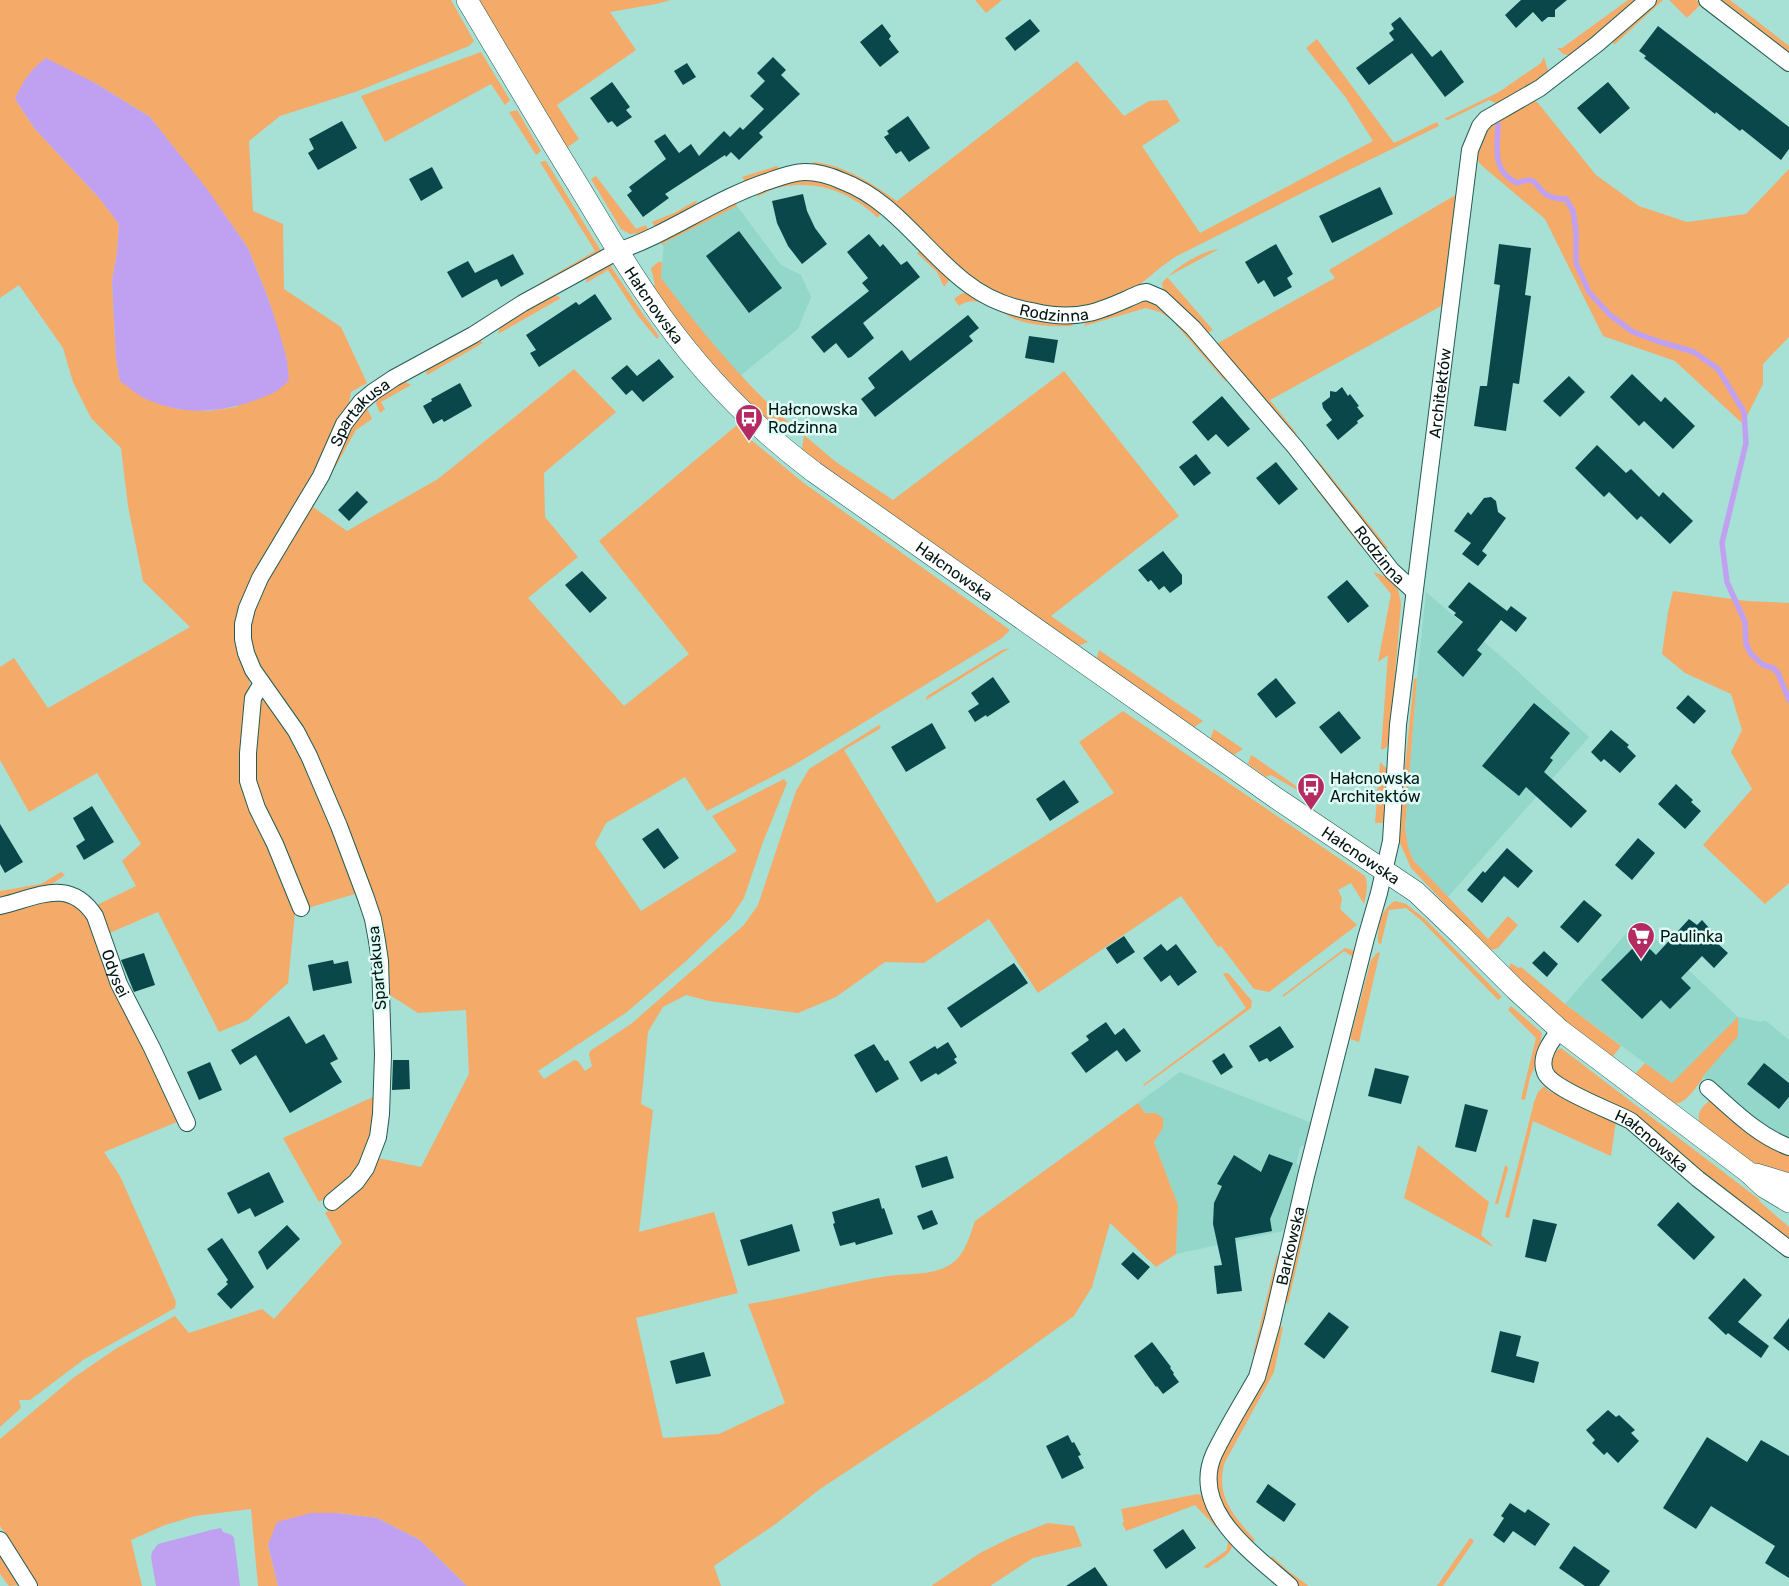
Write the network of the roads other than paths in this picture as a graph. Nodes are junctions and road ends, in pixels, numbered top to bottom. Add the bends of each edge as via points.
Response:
1 (467, 0) edge
2 (1648, 0) edge
3 (1707, 0) edge
4 (1789, 63) edge
5 (618, 251) junction
6 (1414, 591) junction
7 (262, 683) junction
8 (1384, 870) junction
9 (0, 906) edge
10 (301, 908) dead end
11 (1560, 1030) junction
12 (1708, 1088) dead end
13 (187, 1123) dead end
14 (1789, 1147) edge
15 (1748, 1172) junction
16 (1789, 1184) edge
17 (332, 1202) dead end
18 (1789, 1202) edge
19 (1789, 1249) edge
20 (0, 1540) edge
21 (29, 1586) edge
22 (1290, 1586) edge

1 - 5 street, Hałcnowska
2 - 6 street, Architektów via 1540,88 1486,119 1475,136 1470,150
3 - 4 street
5 - 6 street, Rodzinna via 656,235 734,193 785,175 805,172 830,176 858,187 881,202 964,281 1013,307 1043,314 1075,316 1101,310 1141,292 1154,294 1193,328 1296,447 1392,571
5 - 7 street, Spartakusa via 384,384 351,413 321,476 260,578 247,608 243,639 253,670
5 - 8 street, Hałcnowska via 648,298 693,355 739,406 786,450 1142,704
6 - 8 street, Architektów via 1398,725 1390,841
7 - 10 street via 253,698 248,781
7 - 17 street, Spartakusa via 296,730 339,826 373,919 380,961 383,1055 378,1137 366,1168 356,1182
8 - 11 street, Hałcnowska via 1427,902
8 - 22 street, Barkowska via 1257,1377 1214,1454 1209,1475 1211,1496 1222,1520 1246,1548
9 - 13 street, Odysei via 60,892 77,897 90,909 119,984
11 - 15 street, Hałcnowska
11 - 19 street, Hałcnowska via 1545,1055 1545,1072 1550,1079 1631,1121 1698,1179
12 - 14 street via 1750,1125
15 - 16 street, Hałcnowska
15 - 18 street, Hałcnowska via 1764,1187
20 - 21 street

